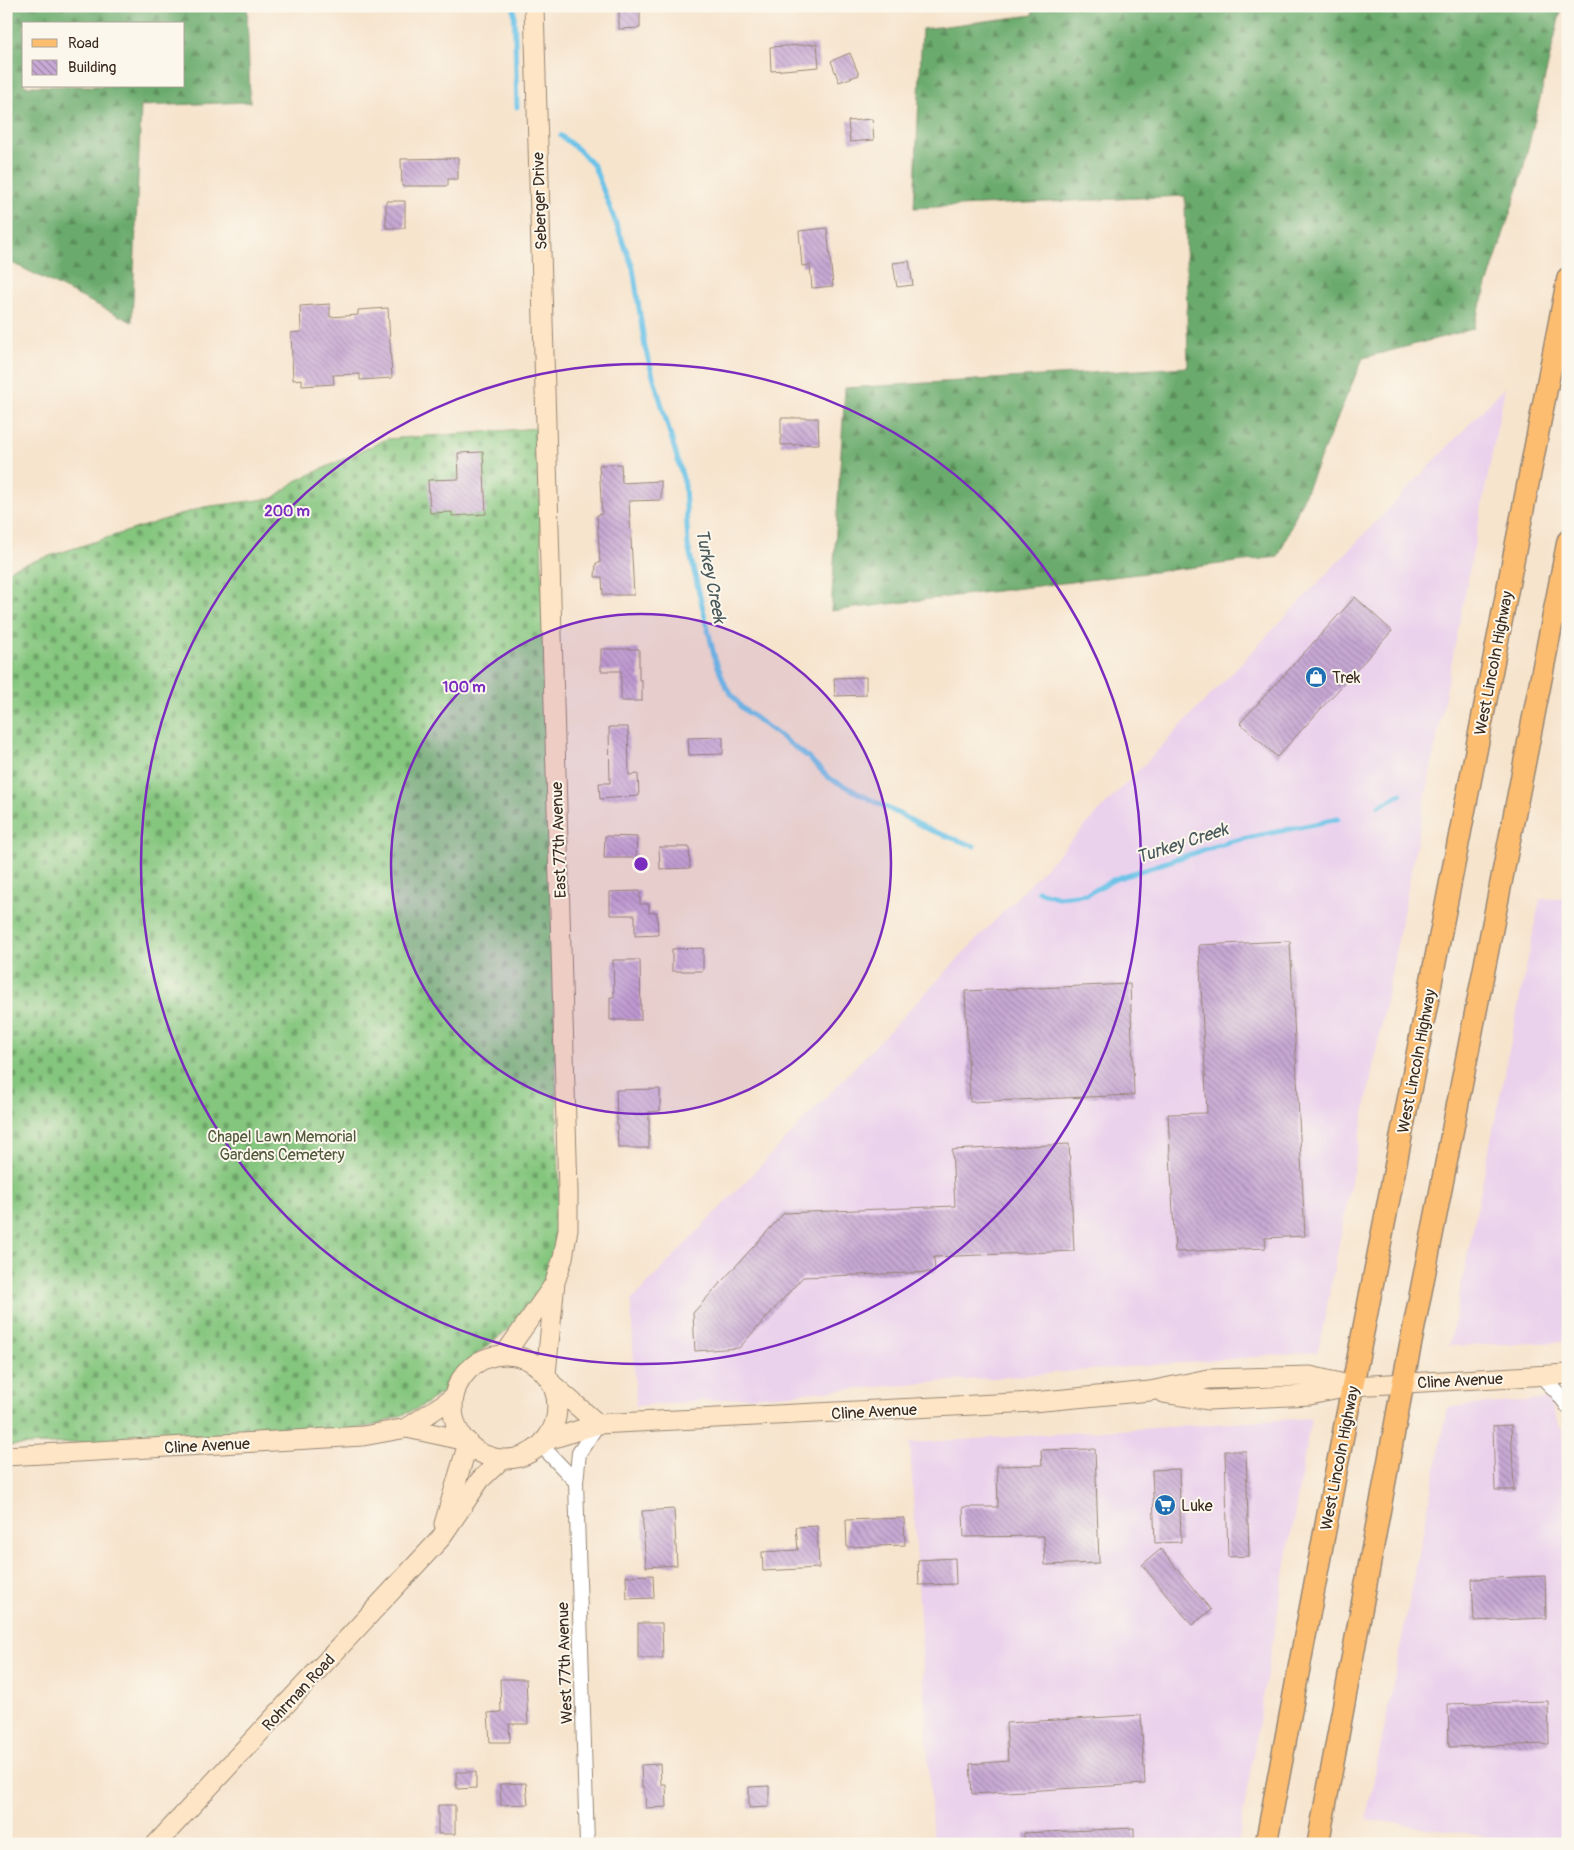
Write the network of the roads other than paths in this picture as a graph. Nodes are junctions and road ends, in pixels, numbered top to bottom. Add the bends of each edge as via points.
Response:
1 (534, 6) edge
2 (1568, 278) edge
3 (545, 396) joint
4 (1568, 541) edge
5 (555, 1282) junction
6 (504, 1355) junction
7 (1568, 1374) edge
8 (1540, 1375) junction
9 (549, 1379) junction
10 (1403, 1383) junction
11 (1353, 1386) junction
12 (454, 1397) junction
13 (1568, 1407) edge
14 (598, 1424) junction
15 (407, 1428) junction
16 (467, 1442) junction
17 (542, 1443) junction
18 (6, 1456) edge
19 (502, 1459) junction
20 (576, 1482) junction
21 (440, 1540) junction
22 (156, 1844) edge
23 (587, 1844) edge
24 (1266, 1844) edge
25 (1318, 1844) edge

1 - 3 street, Seberger Drive
2 - 11 main road, West Lincoln Highway
3 - 5 street, East 77th Avenue via 568,1192 568,1229
4 - 10 main road
5 - 6 street, East 77th Avenue
5 - 9 street, East 77th Avenue
6 - 9 street via 527,1360
6 - 12 street via 472,1367
7 - 8 street, Cline Avenue
8 - 10 street, Cline Avenue
8 - 13 street
9 - 14 street
9 - 17 street via 557,1408 556,1420
10 - 11 street, Cline Avenue
10 - 25 main road
11 - 14 street, Cline Avenue via 1310,1376 1217,1378 1150,1391 1042,1401
11 - 24 main road, West Lincoln Highway
12 - 15 street, Cline Avenue
12 - 16 street via 457,1425
14 - 17 street, Cline Avenue
14 - 20 street, West 77th Avenue via 579,1453
15 - 16 street, Cline Avenue
15 - 18 street, Cline Avenue via 363,1436
16 - 19 street via 484,1454
16 - 21 street, Rohrman Road
17 - 19 street via 523,1456
17 - 20 street
19 - 21 street, Rohrman Road via 480,1480
20 - 23 street, West 77th Avenue
21 - 22 street, Rohrman Road

